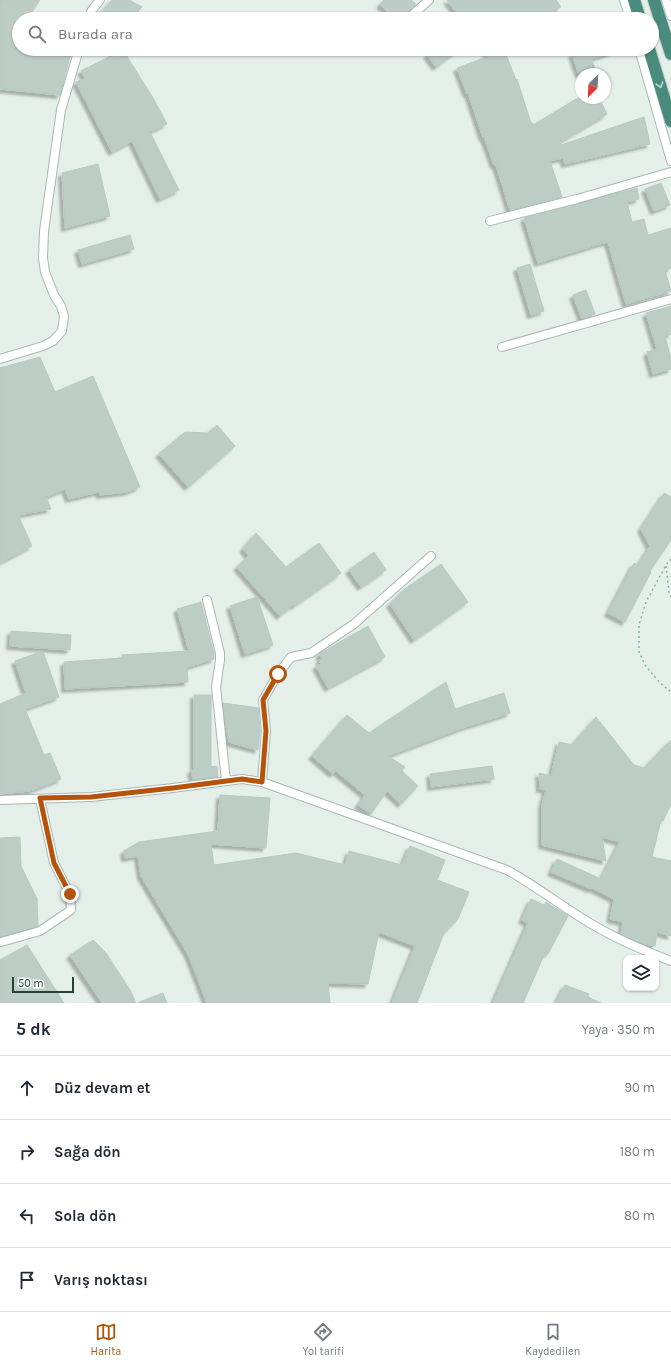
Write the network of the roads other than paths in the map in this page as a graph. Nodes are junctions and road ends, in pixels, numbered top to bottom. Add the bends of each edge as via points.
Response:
1 (100, 0) edge
2 (429, 0) edge
3 (624, 0) edge
4 (634, 0) edge
5 (654, 0) edge
6 (666, 0) edge
7 (91, 12) edge
8 (416, 12) edge
9 (628, 12) edge
10 (638, 12) edge
11 (658, 12) edge
12 (659, 16) edge
13 (671, 16) edge
14 (671, 54) edge
15 (77, 56) edge
16 (640, 56) edge
17 (651, 56) edge
18 (671, 121) edge
19 (671, 161) edge
20 (671, 172) edge
21 (490, 221) dead end
22 (671, 299) edge
23 (502, 347) dead end
24 (0, 359) edge
25 (431, 556) dead end
26 (207, 600) dead end
27 (226, 782) junction
28 (262, 782) junction
29 (40, 798) junction
30 (0, 800) edge
31 (1, 942) edge
32 (671, 961) edge

1 - 7 street
2 - 8 street
3 - 9 street
4 - 10 highway
5 - 11 highway
6 - 13 street
12 - 14 highway
15 - 24 street via 62,110 44,231 45,272 64,316 62,331 54,341 43,346
16 - 19 street
17 -> 18 highway
20 - 21 street
22 - 23 street
25 - 28 street via 354,624 311,653 291,657 278,674 263,700 266,731
26 - 27 street via 220,653 216,687
27 - 28 street via 242,779
27 - 29 street via 91,797
28 - 32 street via 507,870 627,944
29 - 30 street
29 - 31 street via 54,863 70,894 71,910 40,931

